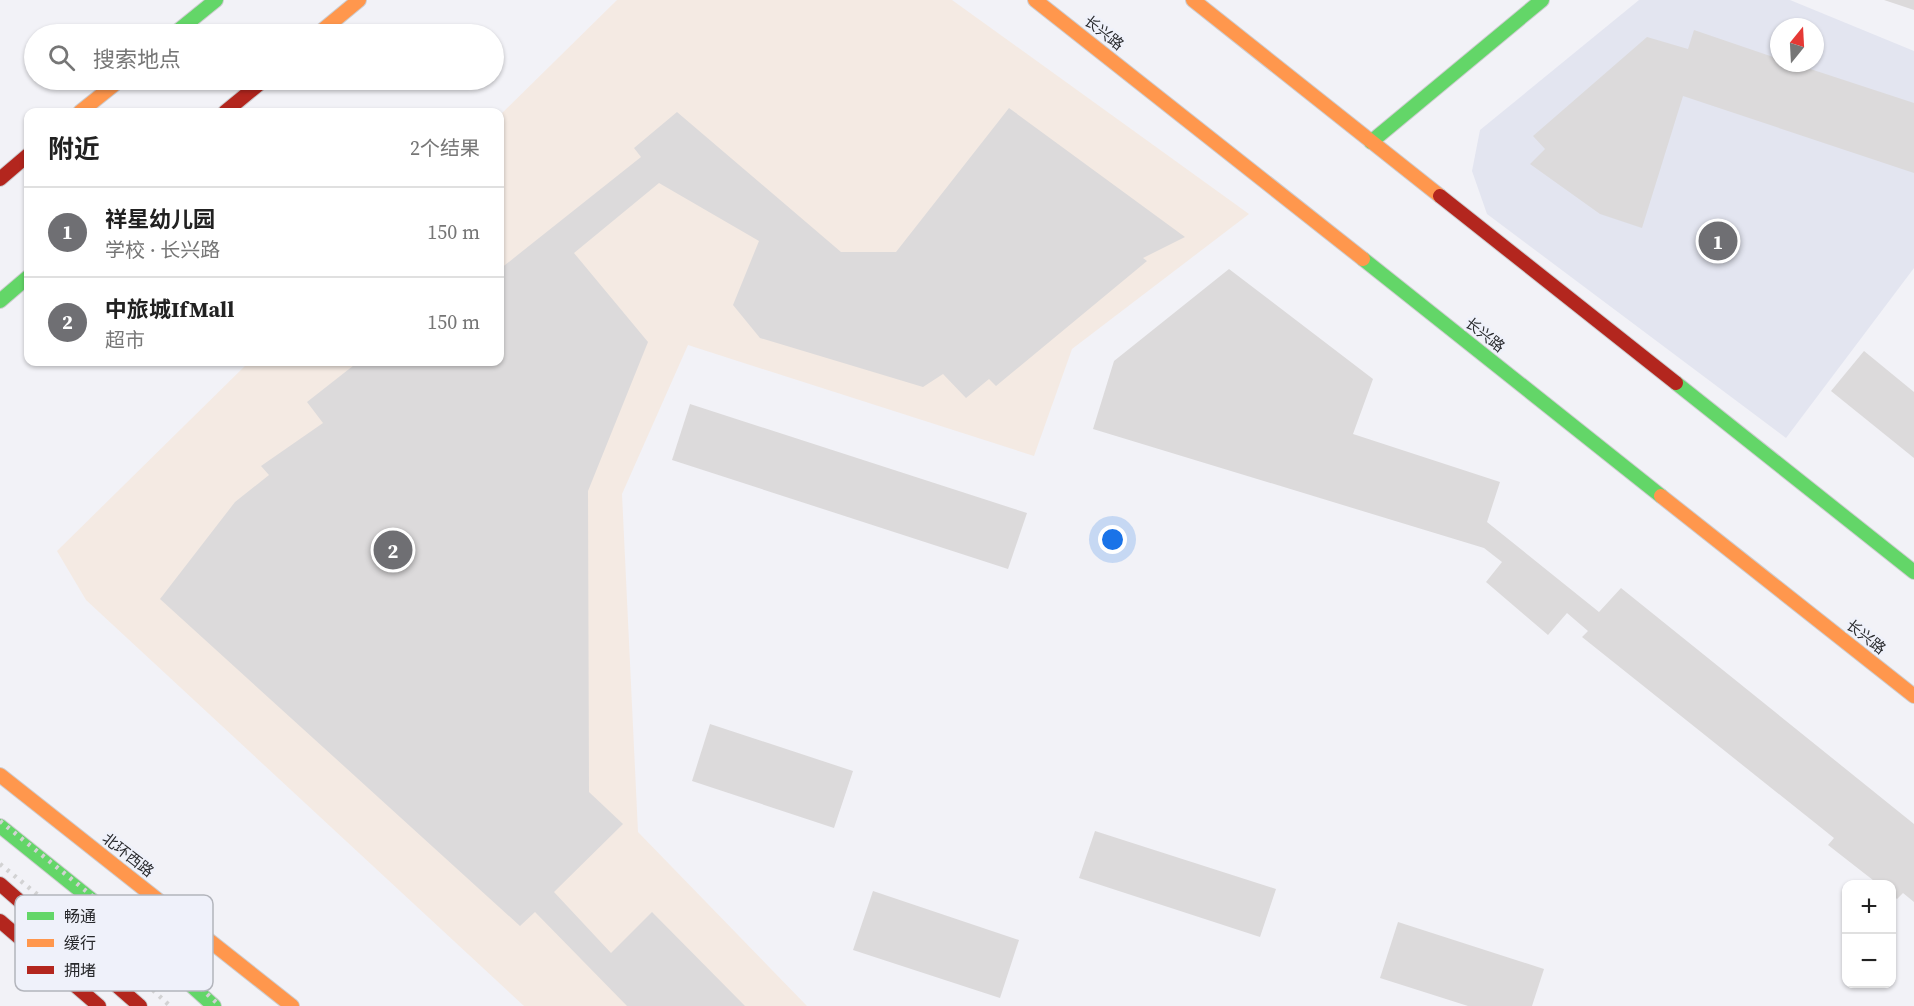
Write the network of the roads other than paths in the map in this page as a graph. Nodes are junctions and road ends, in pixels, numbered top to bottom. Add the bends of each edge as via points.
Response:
1 (216, 0) edge
2 (359, 0) edge
3 (1035, 0) edge
4 (1193, 0) edge
5 (1542, 0) edge
6 (186, 24) edge
7 (330, 24) edge
8 (108, 90) edge
9 (252, 90) edge
10 (85, 108) edge
11 (230, 108) edge
12 (1371, 142) junction
13 (24, 158) edge
14 (0, 179) edge
15 (24, 280) edge
16 (0, 301) edge
17 (1914, 572) edge
18 (1914, 696) edge
19 (0, 775) edge
20 (0, 826) edge
21 (0, 884) edge
22 (86, 895) edge
23 (152, 895) edge
24 (15, 897) edge
25 (0, 921) edge
26 (15, 934) edge
27 (213, 944) edge
28 (82, 991) edge
29 (123, 991) edge
30 (197, 991) edge
31 (99, 1006) edge
32 (140, 1006) edge
33 (214, 1006) edge
34 (292, 1006) edge

1 - 6 main road
2 - 7 main road
3 - 18 main road, 长兴路
4 - 12 main road
5 - 12 main road
8 - 10 main road
9 - 11 main road
12 - 17 main road
13 - 14 main road
15 - 16 main road
19 - 23 main road, 北环西路
20 - 22 main road
21 - 24 main road
25 - 26 main road
27 - 34 main road, 北环西路
28 - 31 main road
29 - 32 main road
30 - 33 main road

